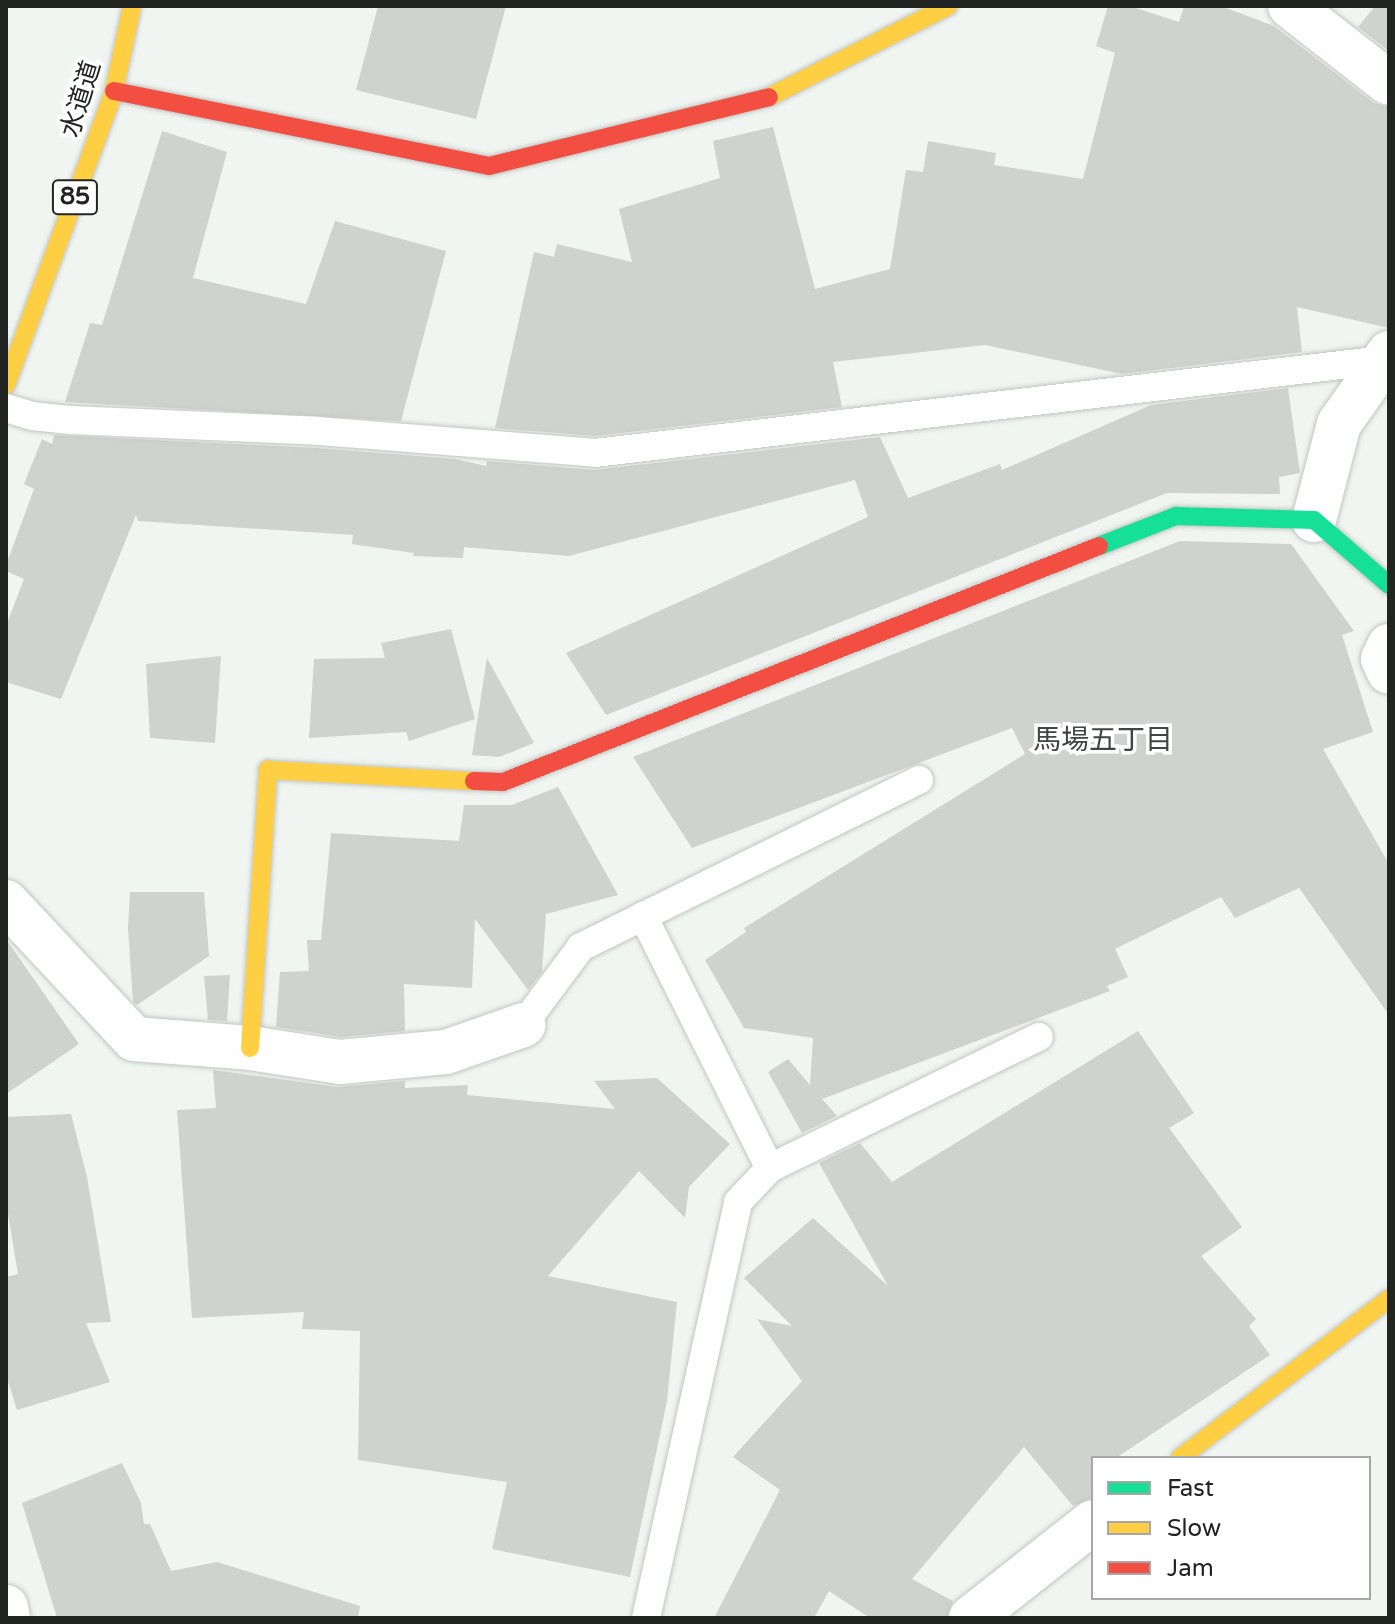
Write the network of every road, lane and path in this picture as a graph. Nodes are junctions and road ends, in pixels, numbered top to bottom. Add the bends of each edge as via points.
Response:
1 (132, 6) edge
2 (948, 6) edge
3 (1297, 7) edge
4 (1389, 83) edge
5 (114, 91) junction
6 (1386, 356) edge
7 (6, 385) edge
8 (6, 408) edge
9 (1314, 520) junction
10 (1389, 585) edge
11 (1389, 646) edge
12 (1389, 672) edge
13 (919, 780) dead end
14 (6, 902) edge
15 (643, 916) junction
16 (523, 1025) joint
17 (1039, 1037) dead end
18 (250, 1048) junction
19 (770, 1168) junction
20 (1389, 1299) edge
21 (1183, 1456) edge
22 (1091, 1524) edge
23 (6, 1607) edge
24 (8, 1618) edge
25 (646, 1618) edge
26 (971, 1618) edge

1 - 5 street, 水道道 / 85
2 - 5 street via 772,96 489,166
3 - 4 street
5 - 7 street, 水道道 / 85
6 - 8 lane via 595,453 318,431 71,420
6 - 9 street via 1339,424
9 - 10 street
9 - 18 street via 1176,516 503,782 268,770
11 - 12 street via 1383,659
13 - 15 lane
14 - 18 street via 134,1039
15 - 16 lane via 581,947
15 - 19 lane
16 - 18 street via 446,1052 340,1062
17 - 19 lane
19 - 25 lane via 738,1202
20 - 21 street
22 - 26 street
23 - 24 street

